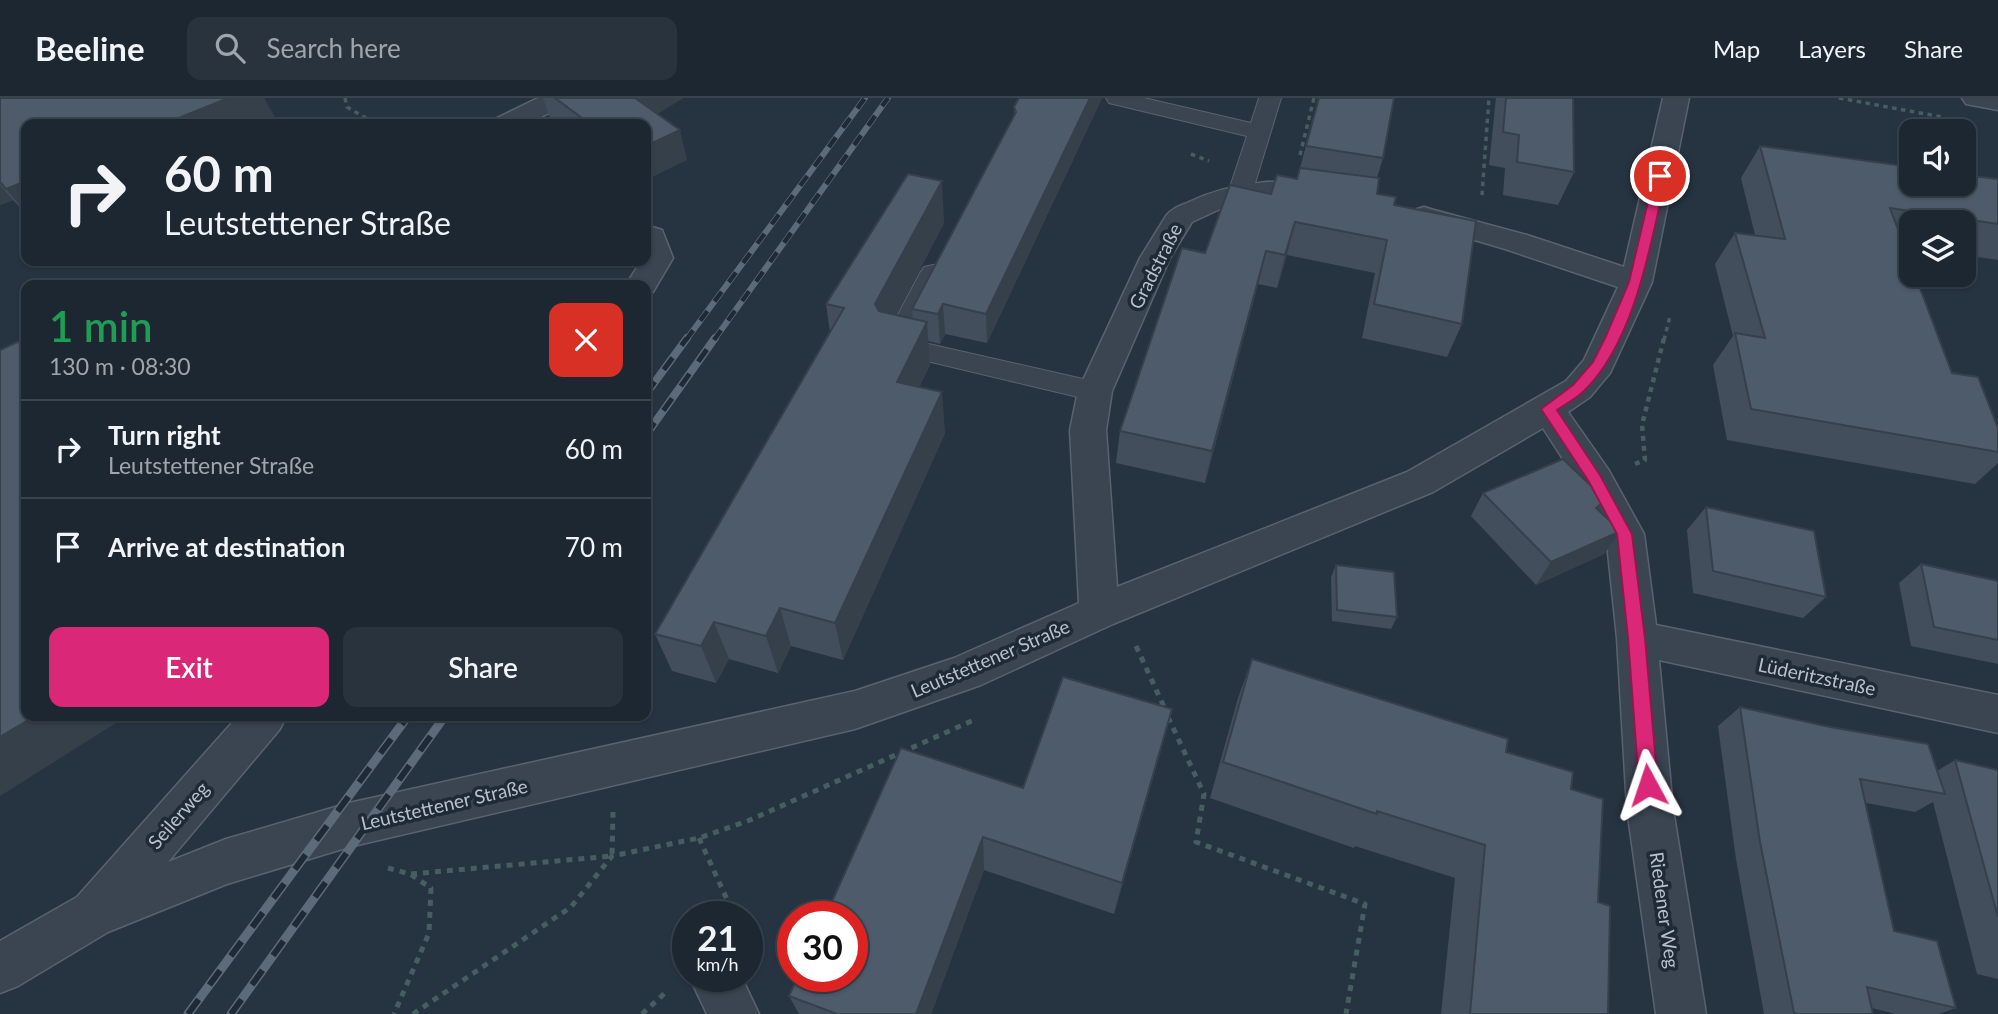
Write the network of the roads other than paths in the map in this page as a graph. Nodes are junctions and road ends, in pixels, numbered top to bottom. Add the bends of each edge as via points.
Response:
1 (558, 98) edge
2 (1117, 98) edge
3 (1270, 98) edge
4 (1676, 98) edge
5 (1975, 98) edge
6 (1998, 103) edge
7 (517, 119) edge
8 (1260, 132) junction
9 (1240, 193) junction
10 (1359, 199) edge
11 (1399, 209) edge
12 (651, 237) edge
13 (946, 248) edge
14 (645, 280) edge
15 (1636, 282) junction
16 (1095, 391) junction
17 (1548, 409) junction
18 (1099, 611) junction
19 (1637, 638) junction
20 (1998, 715) edge
21 (261, 721) edge
22 (92, 915) junction
23 (0, 968) edge
24 (722, 992) edge
25 (734, 1014) edge
26 (1681, 1014) edge

1 - 7 street
2 - 8 lane
3 - 8 lane
4 - 15 street, Leutstettener Straße
5 - 6 street
8 - 9 lane
9 - 10 street, Gradstraße via 1292,190
9 - 16 street, Gradstraße via 1181,216 1155,258
11 - 15 street
12 - 14 street via 658,258
13 - 16 lane via 895,345
15 - 17 street, Leutstettener Straße via 1598,365 1578,389
16 - 18 street, Gradstraße via 1088,430
17 - 18 street, Leutstettener Straße via 1420,482
17 - 19 street, Riedener Weg via 1625,534
18 - 22 street, Leutstettener Straße via 966,672 855,710 349,825 226,862
19 - 20 street, Lüderitzstraße
19 - 26 street, Riedener Weg via 1650,809
21 - 22 street, Seilerweg
22 - 23 street, Leutstettener Straße
24 - 25 street

